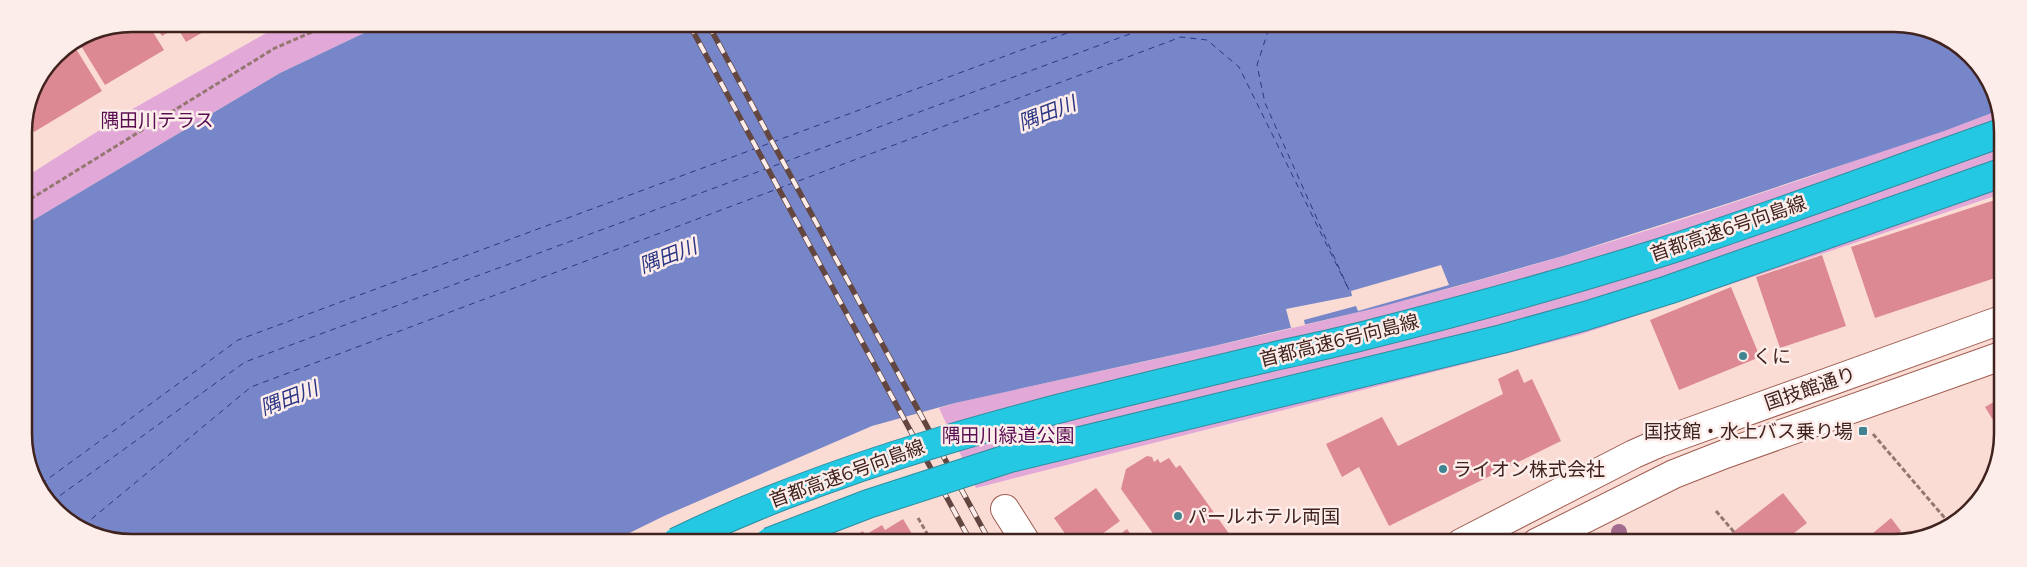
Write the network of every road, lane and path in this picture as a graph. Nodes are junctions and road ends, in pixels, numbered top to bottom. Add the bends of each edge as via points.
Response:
1 (312, 32) edge
2 (1994, 134) edge
3 (1994, 175) edge
4 (33, 198) edge
5 (1994, 322) edge
6 (1994, 358) edge
7 (1873, 434) dead end
8 (1005, 509) dead end
9 (1716, 511) dead end
10 (1946, 520) edge
11 (1734, 532) dead end
12 (694, 534) edge
13 (790, 534) edge
14 (1021, 534) edge
15 (1477, 534) edge
16 (1554, 534) edge

1 - 4 path via 275,48
2 - 12 highway, 首都高速6号向島線, bridge via 1661,252 1551,286 1360,337 1066,406 910,449 760,505
3 - 13 highway, 首都高速6号向島線, bridge via 1585,316 1010,458 868,504
5 - 15 street, 国技館通り via 1659,442
6 - 16 street, 国技館通り via 1734,450 1682,471
7 - 10 path
8 - 14 street
9 - 11 path

